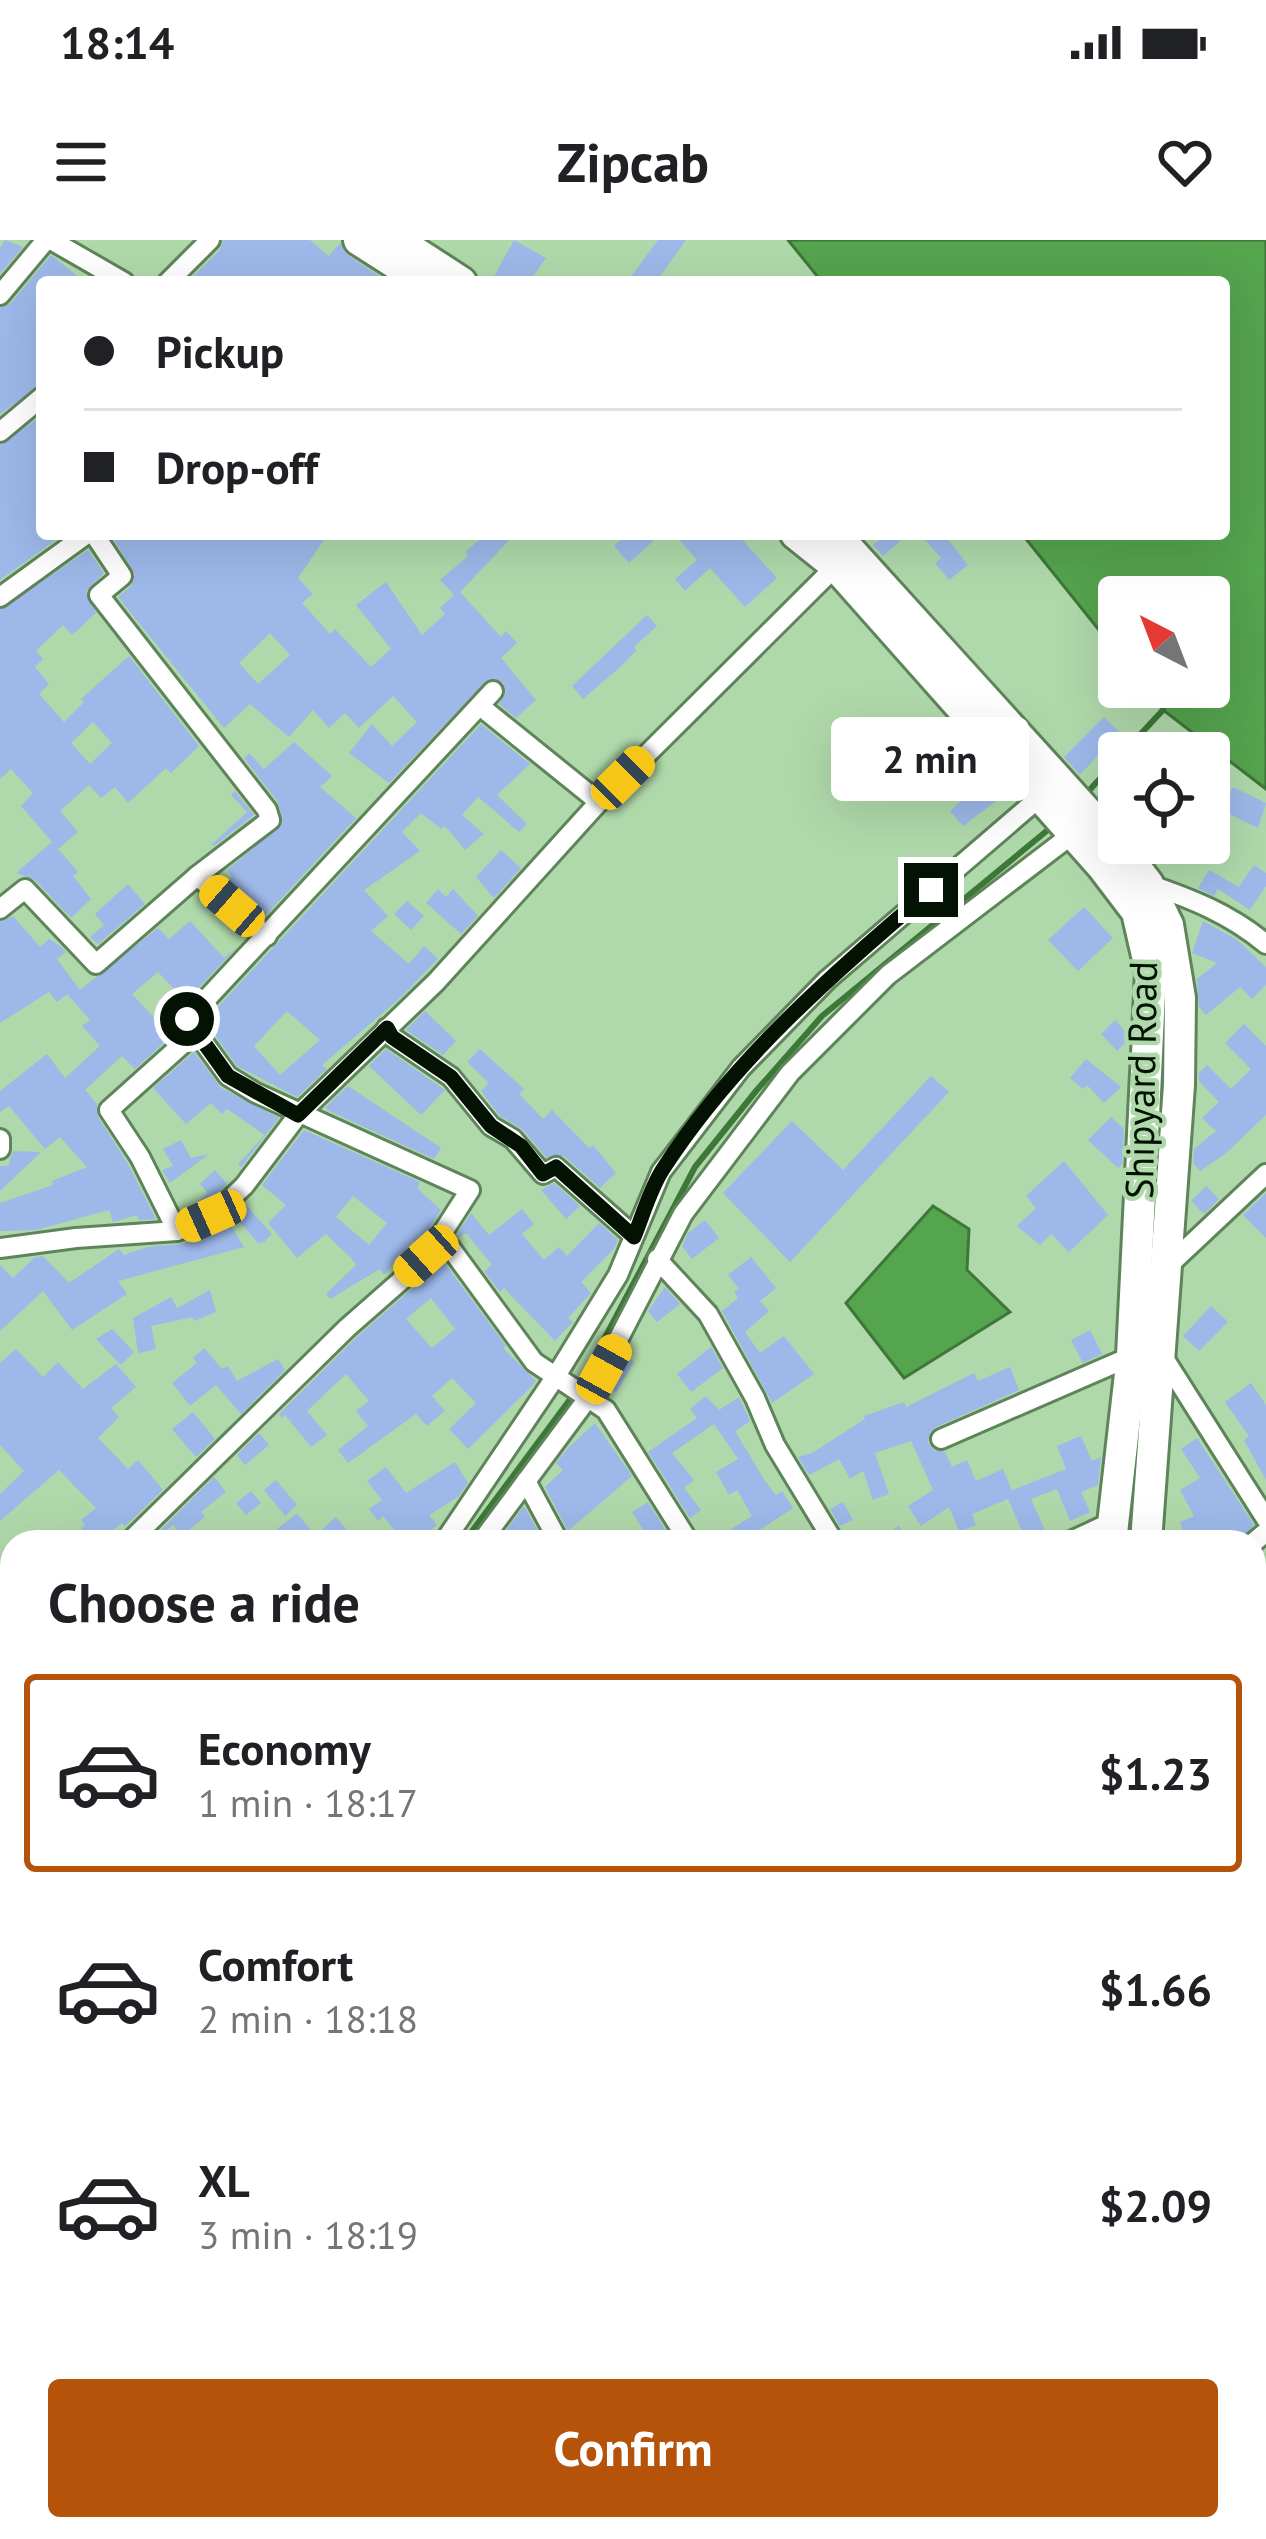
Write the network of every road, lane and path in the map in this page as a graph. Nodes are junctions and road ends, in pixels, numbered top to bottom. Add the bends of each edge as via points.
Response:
1 (49, 240) edge
2 (210, 240) edge
3 (359, 240) edge
4 (396, 240) edge
5 (113, 276) edge
6 (174, 276) edge
7 (415, 276) edge
8 (452, 276) edge
9 (0, 295) edge
10 (36, 402) edge
11 (0, 432) edge
12 (82, 540) edge
13 (95, 540) edge
14 (804, 540) edge
15 (840, 540) edge
16 (836, 566) junction
17 (0, 597) edge
18 (1039, 798) junction
19 (599, 802) junction
20 (1074, 833) junction
21 (197, 875) junction
22 (1148, 884) junction
23 (0, 909) edge
24 (267, 936) junction
25 (1266, 944) edge
26 (387, 1028) junction
27 (196, 1032) junction
28 (298, 1115) junction
29 (0, 1139) edge
30 (0, 1149) edge
31 (1266, 1174) edge
32 (177, 1232) junction
33 (634, 1237) junction
34 (446, 1241) junction
35 (0, 1248) edge
36 (657, 1259) junction
37 (1168, 1266) junction
38 (1147, 1355) junction
39 (556, 1376) junction
40 (588, 1398) junction
41 (941, 1439) dead end
42 (526, 1481) junction
43 (1266, 1519) edge
44 (141, 1530) edge
45 (452, 1530) edge
46 (490, 1530) edge
47 (553, 1530) edge
48 (682, 1530) edge
49 (827, 1530) edge
50 (1111, 1530) edge
51 (1146, 1530) edge

1 - 5 street
1 - 9 street
2 - 6 street
3 - 7 main road
4 - 8 main road
10 - 11 street
12 - 17 street
13 - 21 street via 122,576 99,595 267,810 269,820
14 - 16 main road, Shipyard Road
15 - 22 main road
16 - 18 main road, Shipyard Road
16 - 19 street
18 - 20 main road, Shipyard Road
18 - 33 street via 826,980 741,1067 661,1172
19 - 24 street via 487,699
19 - 26 street
20 - 36 street via 888,975 790,1072
20 - 38 main road, Shipyard Road via 1137,912 1151,973
21 - 23 street via 96,964 25,890
21 - 24 street
22 - 25 street via 1198,901
22 - 37 main road via 1168,925 1180,998
24 - 27 street via 187,1019
26 - 28 street
26 - 33 street via 451,1077 543,1174 556,1167
27 - 28 street via 228,1076
27 - 32 street via 109,1111
28 - 32 street via 244,1186 211,1216
28 - 34 street via 470,1190 441,1235
29 - 30 street
31 - 37 street
32 - 35 street
33 - 39 street
34 - 39 street via 534,1362
34 - 44 street
36 - 40 street
36 - 49 street via 708,1314
37 - 38 main road
38 - 41 street
38 - 43 street
38 - 50 main road, Shipyard Road
38 - 51 main road
39 - 40 street
39 - 45 street
40 - 42 street
40 - 48 street via 606,1409
42 - 46 street
42 - 47 street

